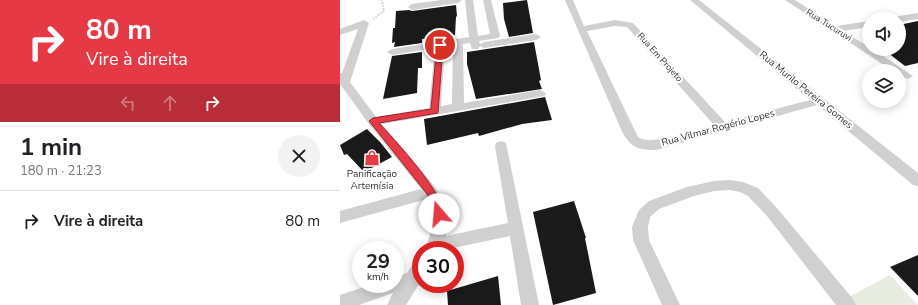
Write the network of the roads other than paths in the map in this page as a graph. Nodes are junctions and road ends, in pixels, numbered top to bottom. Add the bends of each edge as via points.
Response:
1 (458, 0) edge
2 (469, 0) edge
3 (487, 0) edge
4 (569, 0) edge
5 (694, 0) edge
6 (789, 0) edge
7 (412, 7) dead end
8 (918, 16) edge
9 (906, 18) edge
10 (862, 25) edge
11 (580, 29) junction
12 (836, 29) junction
13 (340, 32) edge
14 (536, 37) dead end
15 (496, 40) junction
16 (475, 43) junction
17 (440, 45) junction
18 (458, 46) junction
19 (392, 52) dead end
20 (908, 76) edge
21 (342, 78) edge
22 (540, 94) dead end
23 (819, 101) junction
24 (458, 108) junction
25 (435, 111) junction
26 (373, 121) junction
27 (722, 127) junction
28 (501, 146) dead end
29 (918, 166) edge
30 (905, 170) junction
31 (918, 181) edge
32 (431, 192) junction
33 (340, 217) edge
34 (515, 228) junction
35 (435, 241) edge
36 (451, 241) edge
37 (412, 274) edge
38 (412, 280) edge
39 (340, 303) edge
40 (396, 305) edge
41 (530, 305) edge
42 (671, 305) edge
43 (847, 305) edge

1 - 7 street
2 - 16 street
3 - 15 street
4 - 11 street, Rua Vilmar Rogério Lopes
5 - 23 street, Rua Murilo Pereira Gomes
6 - 12 street, Rua Tucuruvi
8 - 9 street
10 - 12 street
11 - 27 street, Rua Em Projeto via 615,23 630,25
11 - 27 street, Rua Vilmar Rogério Lopes via 626,127 637,144 656,145
12 - 20 street, Rua Tucuruvi
13 - 21 street via 364,23
14 - 15 street
15 - 16 street
16 - 18 street
17 - 18 street
17 - 19 street
17 - 25 street
18 - 24 street
21 - 26 street
22 - 24 street
23 - 27 street, Rua Vilmar Rogério Lopes
23 - 30 street, Rua Murilo Pereira Gomes
24 - 25 street
25 - 26 street
26 - 32 street
28 - 34 street
29 - 30 street
30 - 31 street, Rua Murilo Pereira Gomes
32 - 33 street
32 - 35 street via 438,204 441,223
34 - 36 street
34 - 41 street
37 - 39 street
38 - 40 street
42 - 43 street via 641,240 640,227 644,214 654,205 692,191 730,185 753,192

